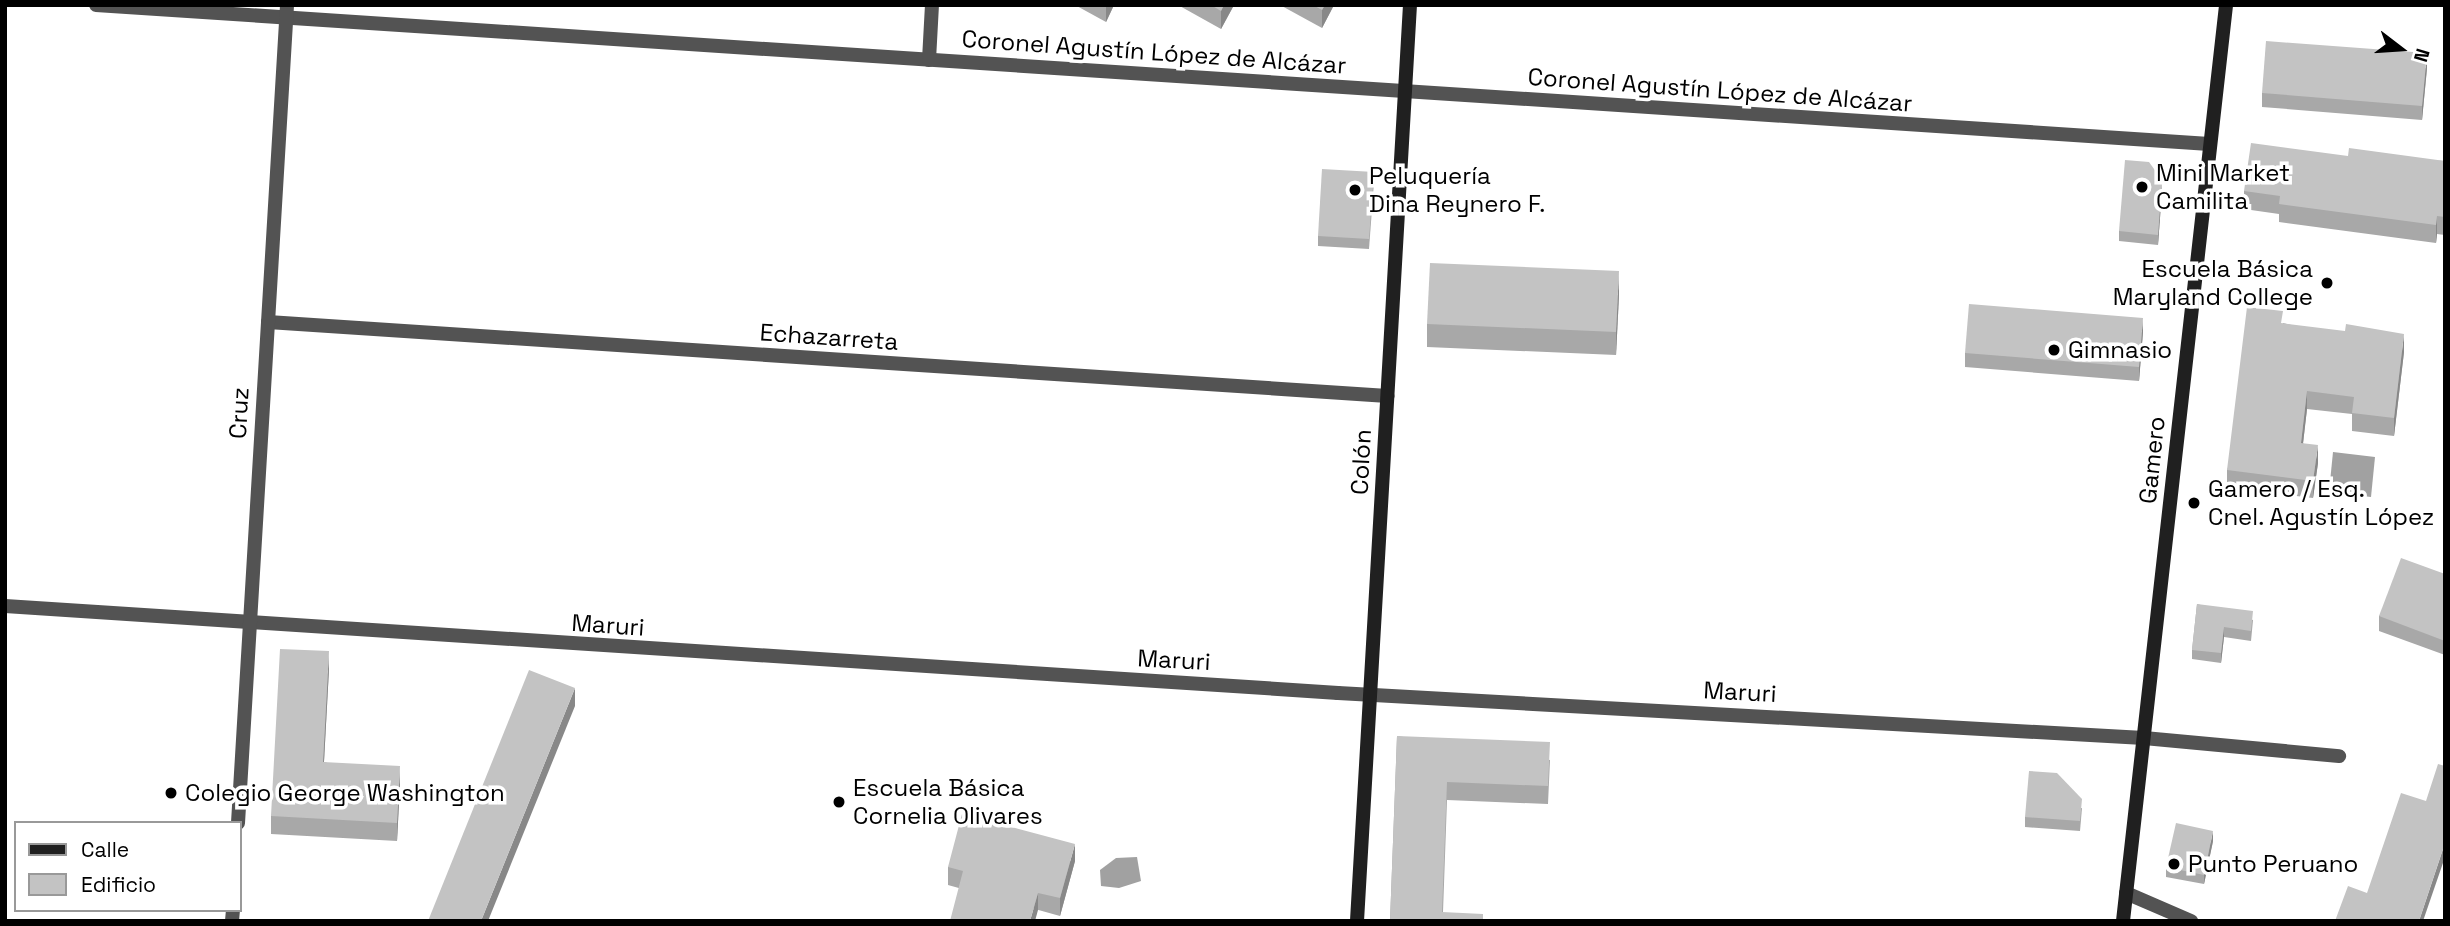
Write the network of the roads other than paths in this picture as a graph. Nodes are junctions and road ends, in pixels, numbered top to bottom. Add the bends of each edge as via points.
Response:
1 (96, 5) edge
2 (932, 5) edge
3 (1410, 5) edge
4 (2226, 5) edge
5 (287, 11) edge
6 (929, 60) junction
7 (1405, 92) junction
8 (2209, 144) junction
9 (268, 322) junction
10 (1388, 397) junction
11 (5, 606) edge
12 (249, 622) junction
13 (1370, 694) junction
14 (2144, 738) junction
15 (2339, 756) dead end
16 (237, 821) edge
17 (2126, 893) junction
18 (1357, 921) edge
19 (2123, 921) edge
20 (2191, 921) edge

1 - 5 street, Coronel Agustín López de Alcázar
2 - 6 street
3 - 7 main road, Colón
4 - 8 main road, Gamero
5 - 6 street, Coronel Agustín López de Alcázar
5 - 9 street, Cruz
6 - 7 street, Coronel Agustín López de Alcázar
7 - 8 street, Coronel Agustín López de Alcázar
7 - 10 main road, Colón
8 - 14 main road, Gamero
9 - 10 street, Echazarreta
9 - 12 street, Cruz
10 - 13 main road, Colón
11 - 12 street, Maruri
12 - 13 street, Maruri
12 - 16 street, Cruz
13 - 14 street, Maruri
13 - 18 main road, Colón
14 - 15 street, Maruri
14 - 17 main road, Gamero
17 - 19 main road, Gamero
17 - 20 street

